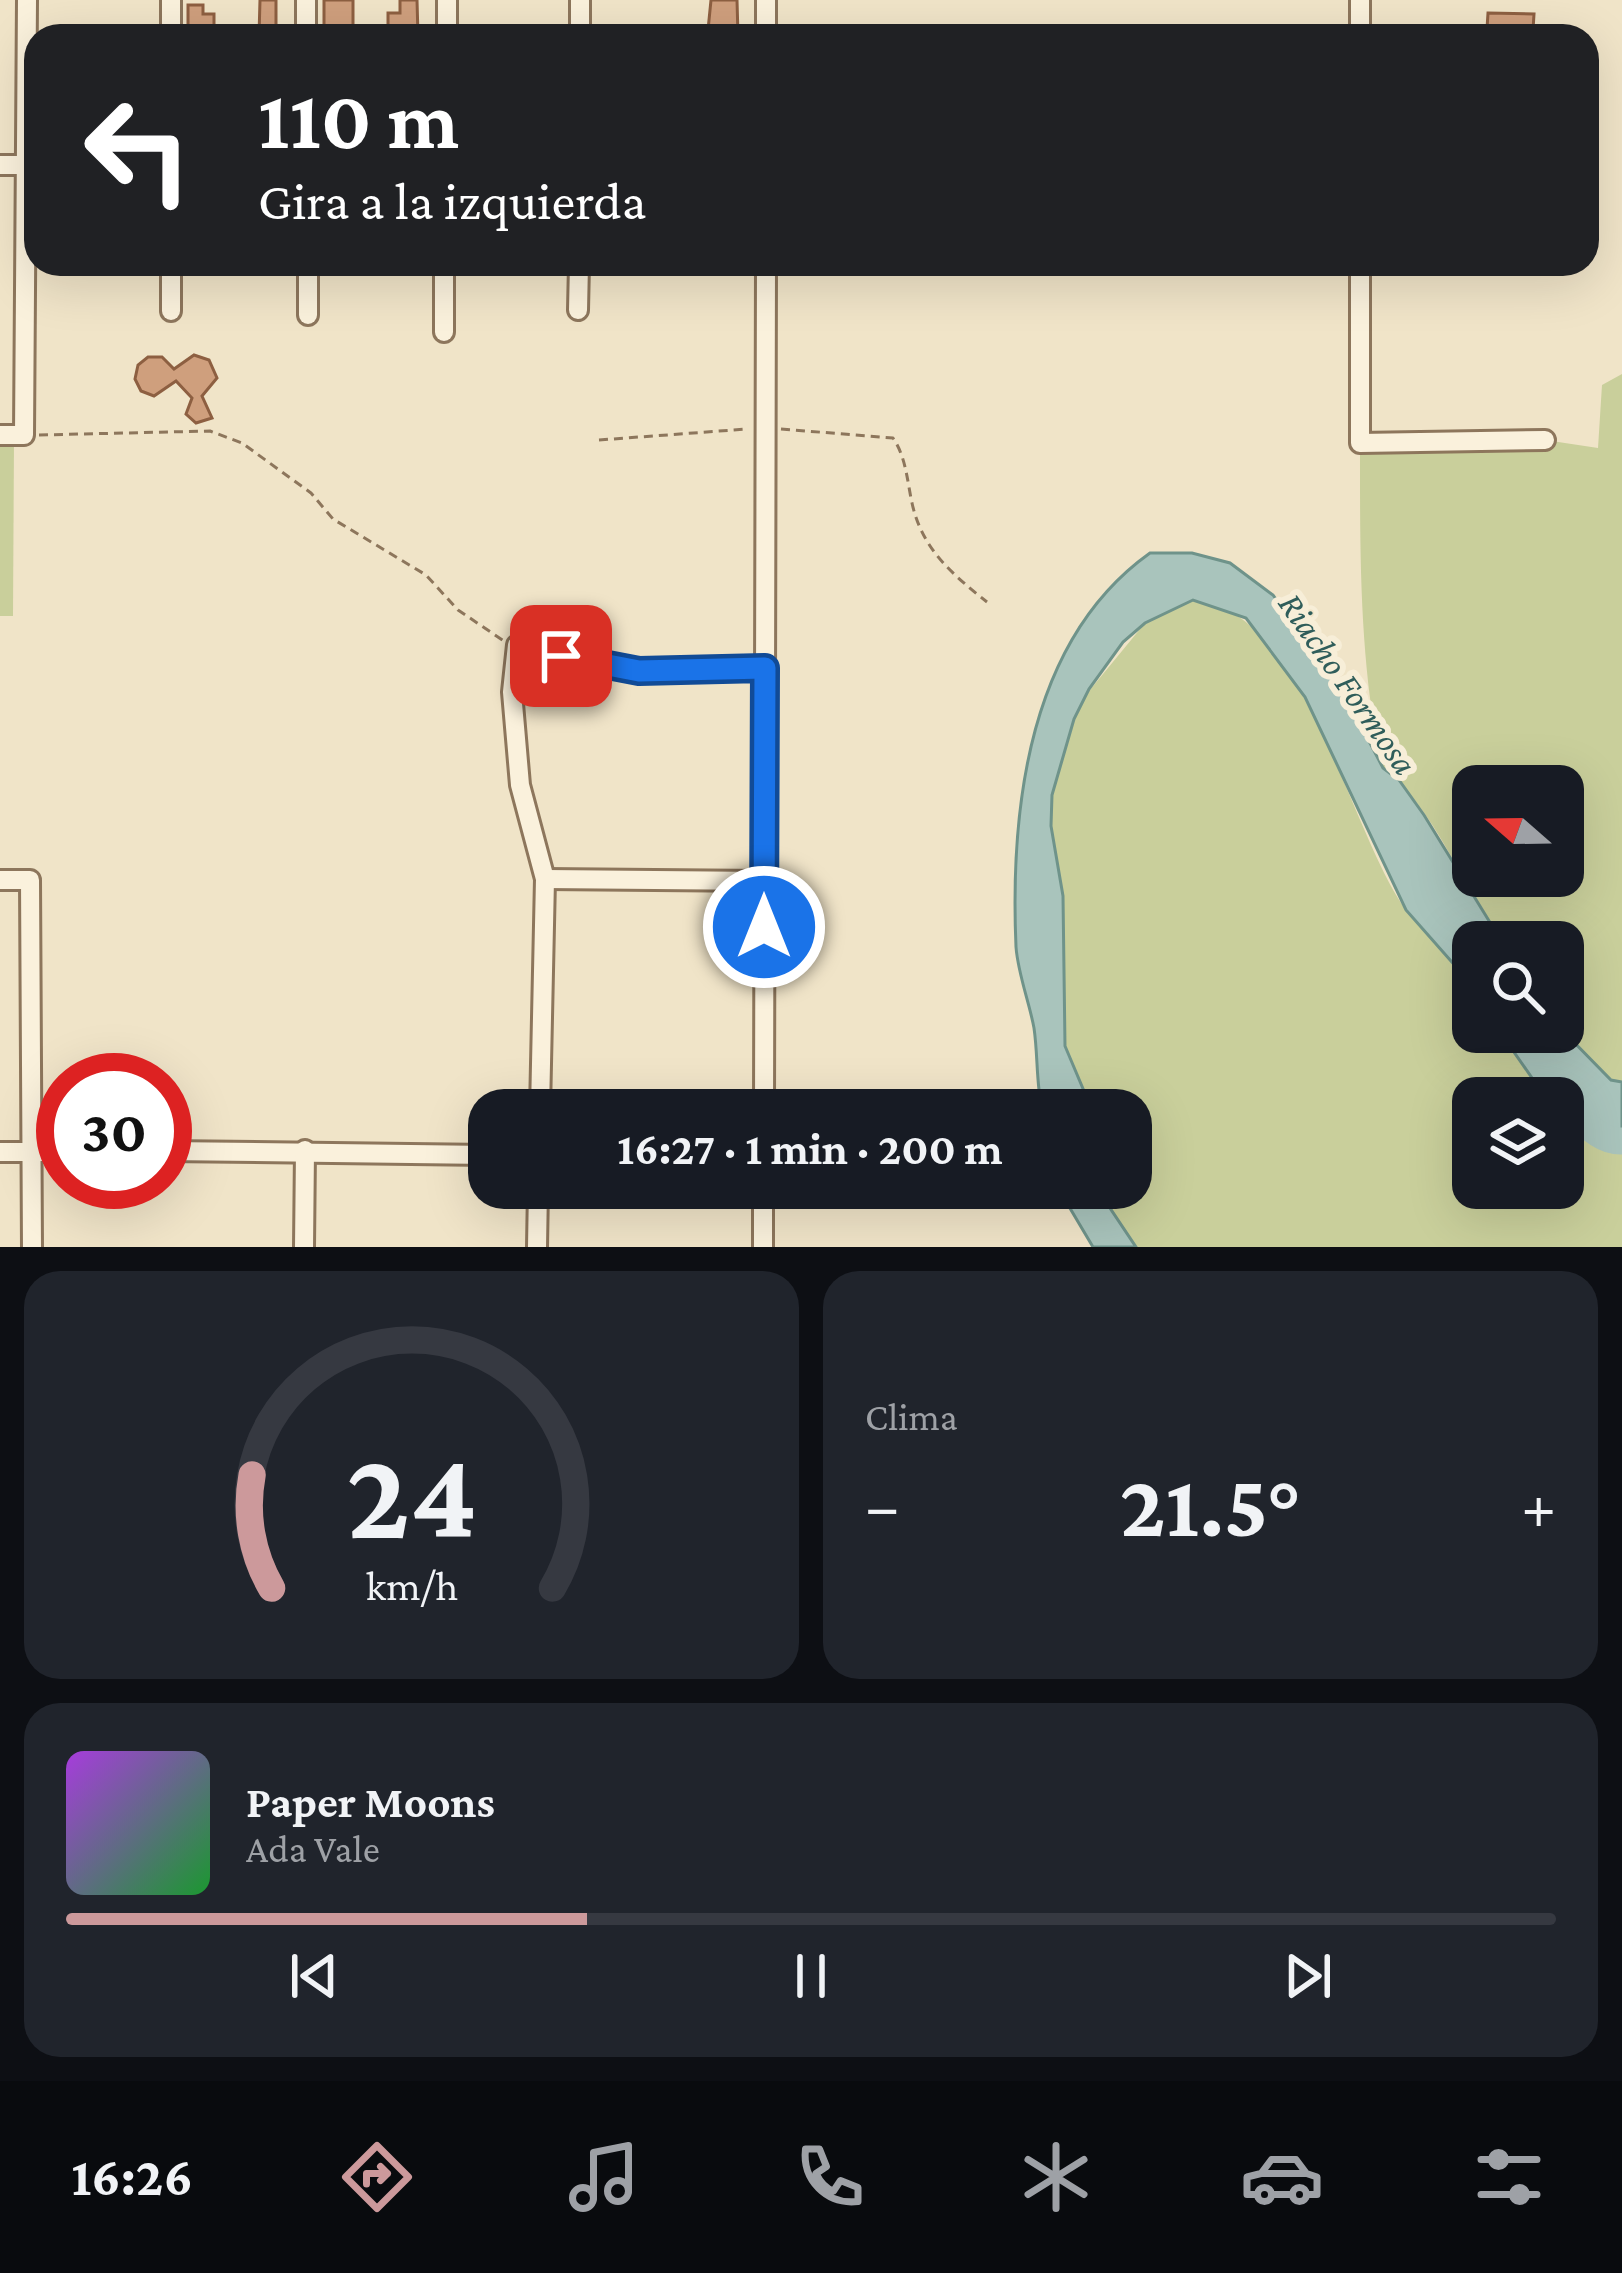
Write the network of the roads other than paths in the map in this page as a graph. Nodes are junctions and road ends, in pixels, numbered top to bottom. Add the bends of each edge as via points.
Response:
1 (28, 276) edge
2 (171, 276) edge
3 (308, 276) edge
4 (445, 276) edge
5 (579, 276) edge
6 (766, 276) edge
7 (1360, 276) edge
8 (578, 310) dead end
9 (171, 311) dead end
10 (308, 315) dead end
11 (444, 332) dead end
12 (0, 435) edge
13 (1545, 440) dead end
14 (765, 668) junction
15 (545, 879) junction
16 (0, 880) edge
17 (764, 881) junction
18 (540, 1089) edge
19 (764, 1089) edge
20 (305, 1150) junction
21 (192, 1151) edge
22 (0, 1152) edge
23 (32, 1152) junction
24 (36, 1152) edge
25 (468, 1154) edge
26 (538, 1209) edge
27 (764, 1209) edge
28 (32, 1247) edge
29 (304, 1247) edge
30 (537, 1247) edge
31 (763, 1247) edge

1 - 12 street via 24,435
2 - 9 street
3 - 10 street
4 - 11 street
5 - 8 street
6 - 14 street
7 - 13 street via 1360,443
14 - 15 street via 639,671 517,645 512,692 520,784
14 - 17 street
15 - 17 street
15 - 18 street
16 - 23 street via 30,880
17 - 19 street
20 - 21 street
20 - 25 street
20 - 29 street
22 - 23 street
23 - 24 street
23 - 28 street
26 - 30 street
27 - 31 street

